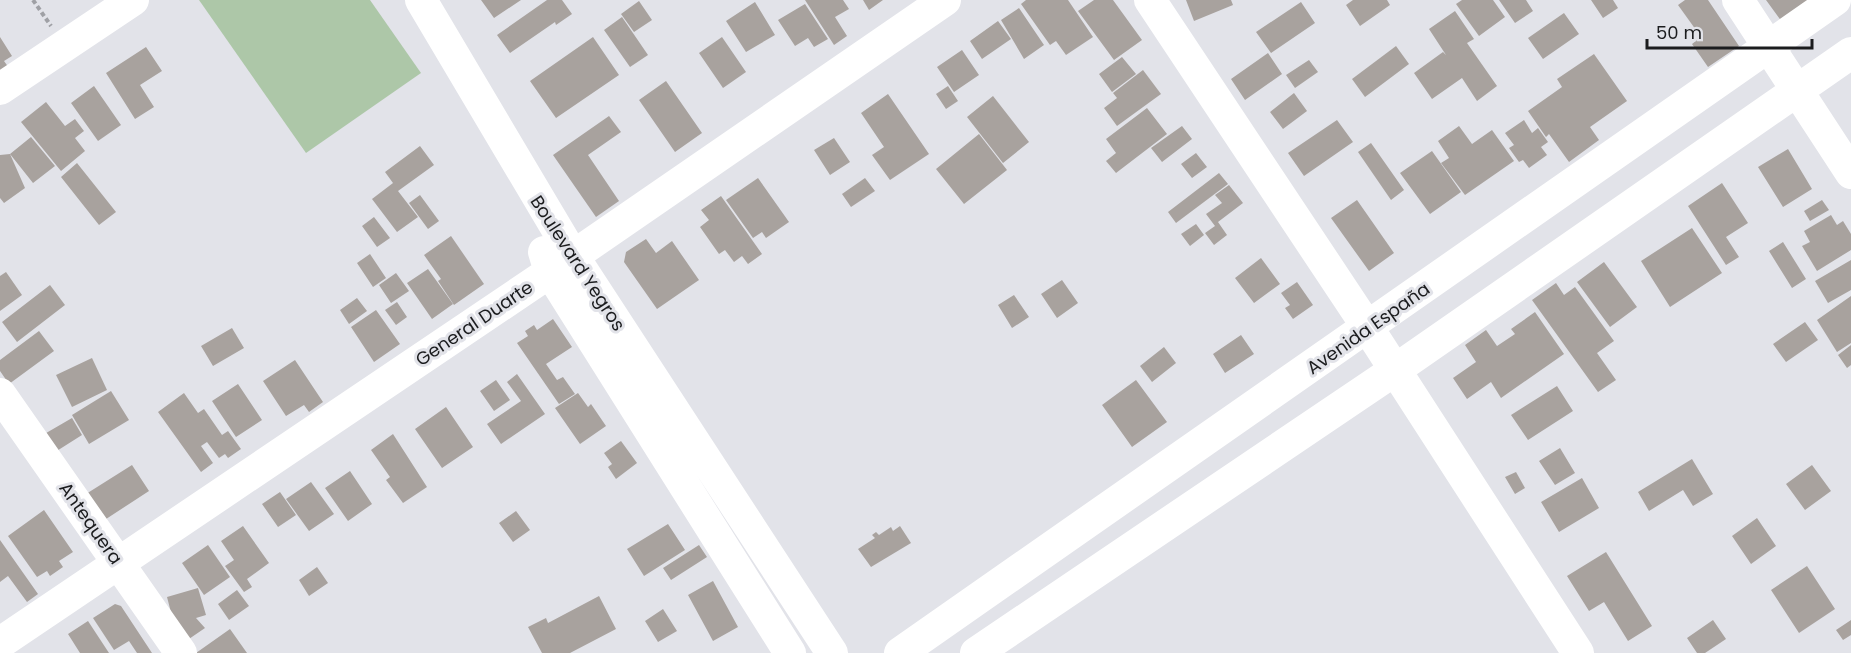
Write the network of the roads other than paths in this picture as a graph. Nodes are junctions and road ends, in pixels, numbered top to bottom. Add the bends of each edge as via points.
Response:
1 (133, 0) edge
2 (421, 0) edge
3 (945, 0) edge
4 (1150, 0) edge
5 (1738, 0) edge
6 (1835, 0) edge
7 (1768, 46) junction
8 (1851, 53) edge
9 (0, 89) edge
10 (1797, 91) junction
11 (1851, 173) edge
12 (561, 264) junction
13 (1368, 328) junction
14 (1395, 370) junction
15 (0, 394) edge
16 (118, 562) junction
17 (0, 642) edge
18 (181, 653) edge
19 (790, 653) edge
20 (832, 653) edge
21 (900, 653) edge
22 (976, 653) edge
23 (1578, 653) edge

1 - 9 street
2 - 12 street, Boulevard Yegros via 525,179
3 - 12 street, General Duarte
4 - 13 street
5 - 7 street
6 - 7 street, Avenida España
7 - 10 street
7 - 13 street, Avenida España
8 - 10 street
10 - 11 street
10 - 14 street
12 - 16 street, General Duarte
12 - 19 street, Boulevard Yegros
12 - 20 street, Boulevard Yegros
13 - 14 street
13 - 21 street, Avenida España
14 - 22 street
14 - 23 street
15 - 16 street, Antequera
16 - 17 street, General Duarte
16 - 18 street, Antequera

